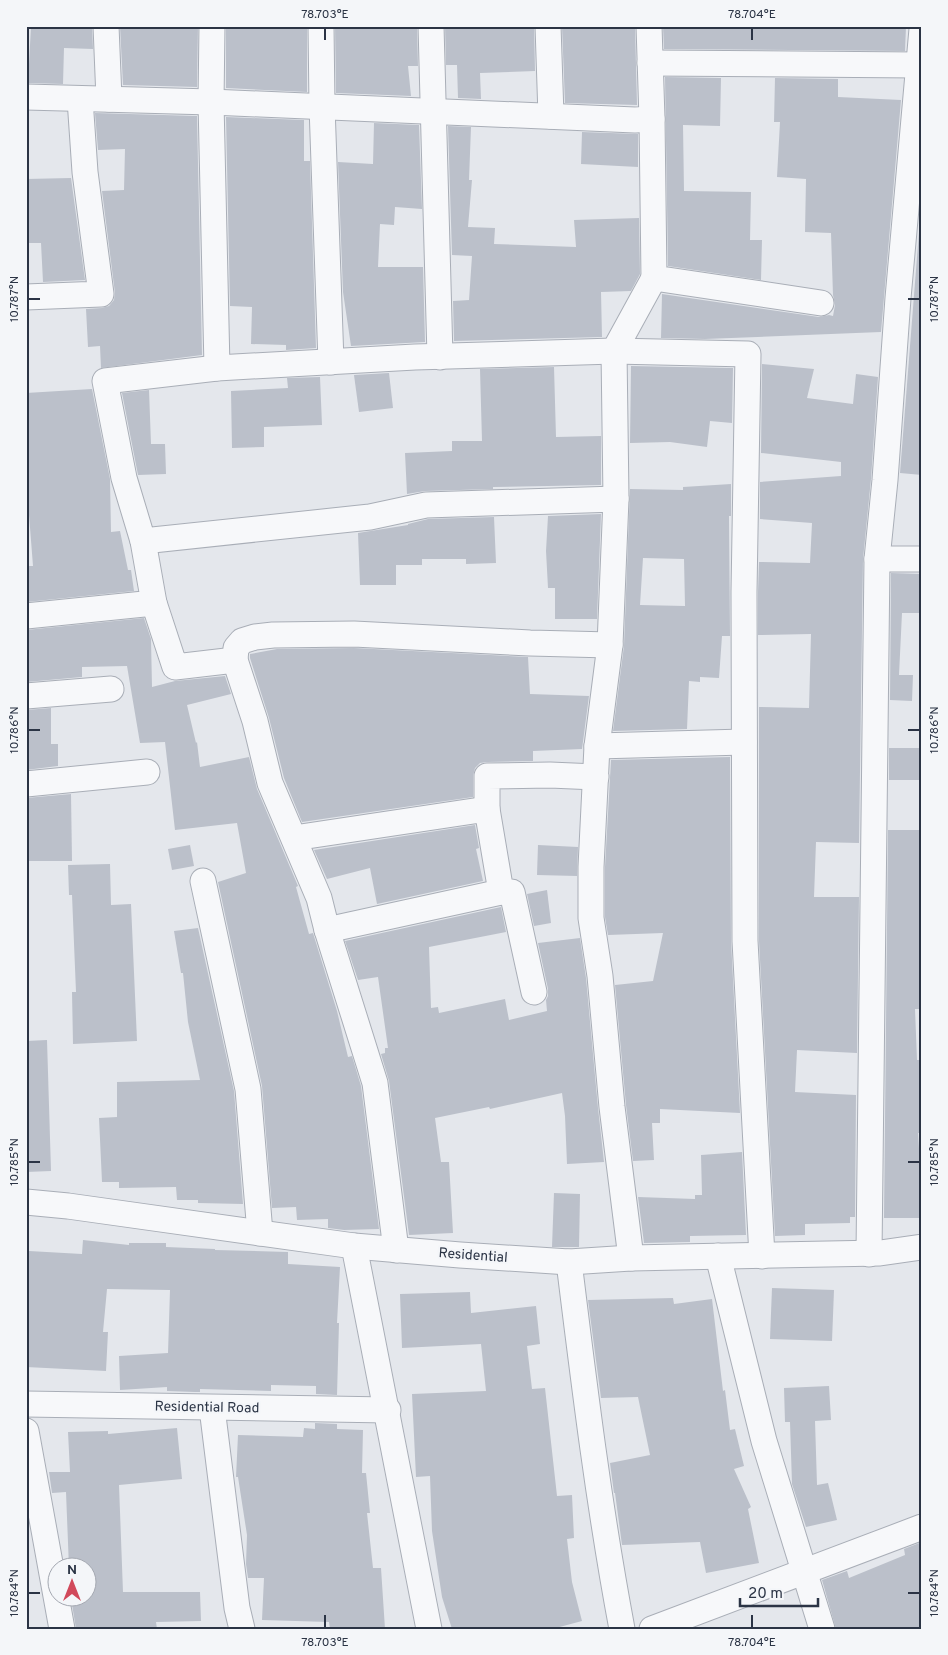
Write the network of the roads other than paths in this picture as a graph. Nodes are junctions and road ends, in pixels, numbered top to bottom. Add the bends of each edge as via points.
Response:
1 (106, 26) edge
2 (212, 26) edge
3 (321, 26) edge
4 (431, 26) edge
5 (548, 26) edge
6 (649, 26) edge
7 (922, 30) edge
8 (650, 63) junction
9 (919, 66) junction
10 (26, 98) edge
11 (80, 99) junction
12 (109, 99) junction
13 (211, 102) junction
14 (322, 106) junction
15 (433, 111) junction
16 (550, 116) junction
17 (652, 119) junction
18 (918, 122) edge
19 (654, 278) junction
20 (26, 297) edge
21 (821, 303) dead end
22 (614, 351) junction
23 (440, 356) junction
24 (331, 362) junction
25 (217, 368) junction
26 (616, 499) junction
27 (143, 541) junction
28 (877, 559) junction
29 (922, 559) edge
30 (154, 603) junction
31 (26, 616) edge
32 (610, 645) junction
33 (235, 660) junction
34 (111, 688) dead end
35 (26, 696) edge
36 (744, 742) junction
37 (597, 746) junction
38 (147, 772) dead end
39 (596, 777) junction
40 (26, 784) edge
41 (487, 809) junction
42 (294, 838) junction
43 (204, 881) dead end
44 (501, 892) junction
45 (327, 930) junction
46 (534, 992) dead end
47 (26, 1202) edge
48 (260, 1233) junction
49 (354, 1246) junction
50 (922, 1247) edge
51 (396, 1250) junction
52 (869, 1254) junction
53 (718, 1256) junction
54 (762, 1256) junction
55 (631, 1258) junction
56 (569, 1262) junction
57 (26, 1404) edge
58 (212, 1408) junction
59 (388, 1410) junction
60 (26, 1431) edge
61 (31, 1485) edge
62 (922, 1527) edge
63 (805, 1572) junction
64 (62, 1629) edge
65 (242, 1629) edge
66 (429, 1629) edge
67 (622, 1629) edge
68 (652, 1629) edge
69 (822, 1629) edge

1 - 12 street
2 - 13 street
3 - 14 street
4 - 15 street
5 - 16 street
6 - 8 street
7 - 9 street
8 - 9 street
8 - 17 street
9 - 18 street
10 - 11 street
11 - 12 street
11 - 20 street via 84,172 101,294
12 - 13 street
13 - 14 street
13 - 25 street
14 - 15 street
14 - 24 street
15 - 16 street
15 - 23 street
16 - 17 street
17 - 19 street
18 - 28 street via 898,298
19 - 21 street
19 - 22 street
22 - 23 street
22 - 26 street
22 - 36 street via 748,354
23 - 24 street
24 - 25 street
25 - 27 street via 105,381 124,478
26 - 27 street via 426,505 370,517
26 - 32 street
27 - 30 street
28 - 29 street
28 - 52 street
30 - 31 street
30 - 33 street via 175,667
32 - 33 street via 354,634 273,635 242,641 236,648
32 - 37 street
33 - 42 street via 255,721 270,783
34 - 35 street
36 - 37 street
36 - 54 street via 745,941
37 - 39 street
38 - 40 street
39 - 41 street via 487,776
39 - 55 street via 592,918
41 - 42 street
41 - 44 street
42 - 45 street via 319,898
43 - 48 street via 248,1089
44 - 45 street
44 - 46 street via 512,892
45 - 51 street via 375,1083
47 - 48 street, Residential
48 - 49 street, Residential
49 - 51 street, Residential
49 - 59 street
50 - 52 street, Residential
51 - 56 street, Residential
52 - 54 street, Residential
53 - 54 street, Residential
53 - 55 street, Residential
53 - 63 street via 764,1441
55 - 56 street, Residential
56 - 67 street via 600,1499
57 - 58 street, Residential Road
58 - 59 street, Residential Road
58 - 65 street
59 - 66 street
60 - 61 street
61 - 64 street
62 - 63 street
63 - 68 street
63 - 69 street

